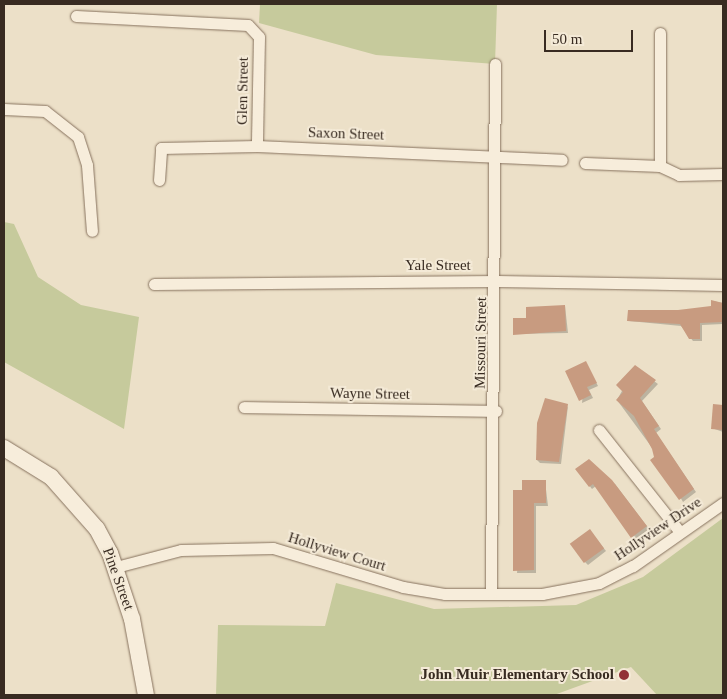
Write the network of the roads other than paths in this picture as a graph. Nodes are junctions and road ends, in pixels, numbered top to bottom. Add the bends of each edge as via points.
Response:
1 (76, 16) dead end
2 (660, 33) dead end
3 (495, 64) dead end
4 (4, 109) edge
5 (257, 146) junction
6 (493, 158) junction
7 (562, 160) dead end
8 (585, 163) dead end
9 (660, 166) junction
10 (723, 174) edge
11 (159, 180) dead end
12 (92, 230) dead end
13 (497, 281) junction
14 (154, 284) dead end
15 (723, 285) edge
16 (244, 407) dead end
17 (496, 411) junction
18 (599, 430) dead end
19 (4, 448) edge
20 (723, 503) edge
21 (679, 531) junction
22 (116, 567) junction
23 (492, 593) junction
24 (146, 695) edge

1 - 5 street, Glen Street via 230,21 248,25 259,37
2 - 9 street
3 - 6 street, Missouri Street
4 - 12 street via 45,112 78,136 87,164
5 - 6 street, Saxon Street via 472,153
5 - 11 street, Saxon Street via 161,148
6 - 7 street, Saxon Street
6 - 13 street, Missouri Street
8 - 9 street
9 - 10 street via 679,174
13 - 14 street, Yale Street
13 - 15 street, Yale Street
13 - 17 street, Missouri Street
16 - 17 street, Wayne Street
17 - 23 street, Missouri Street
18 - 21 street
19 - 22 street, Pine Street via 67,492 97,529
20 - 21 street, Hollyview Drive
21 - 23 street, Hollyview Drive via 633,566 599,583 542,594
22 - 23 street, Hollyview Court via 181,550 273,548 403,587 445,594
22 - 24 street, Pine Street via 134,629

